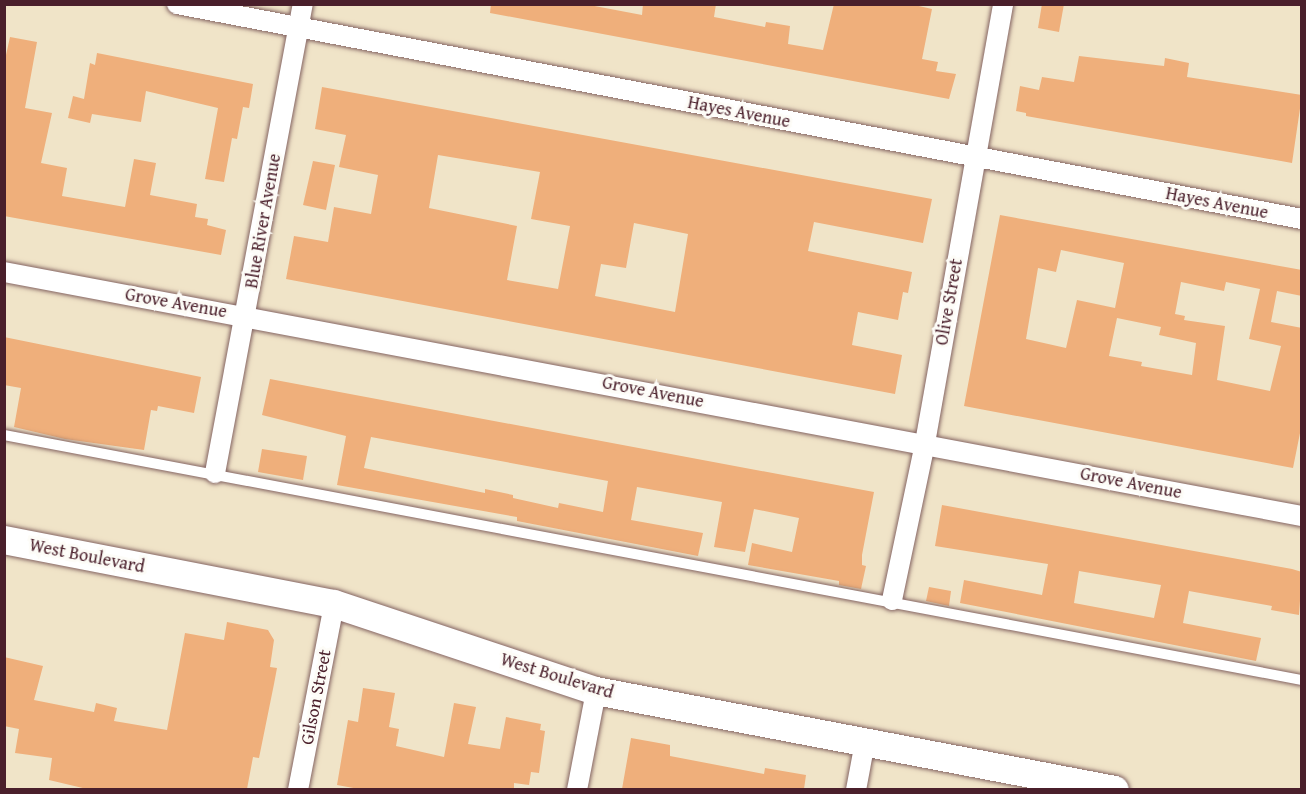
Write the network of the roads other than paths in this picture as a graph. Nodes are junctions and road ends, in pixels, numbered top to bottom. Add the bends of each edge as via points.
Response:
1 (177, 4) edge
2 (303, 4) edge
3 (1003, 4) edge
4 (298, 28) junction
5 (974, 157) junction
6 (1302, 219) edge
7 (4, 272) edge
8 (245, 315) junction
9 (4, 435) edge
10 (925, 443) junction
11 (215, 473) junction
12 (1302, 516) edge
13 (4, 540) edge
14 (892, 600) junction
15 (334, 604) junction
16 (1302, 680) edge
17 (596, 691) junction
18 (865, 742) junction
19 (298, 789) edge
20 (577, 789) edge
21 (856, 789) edge
22 (1114, 789) edge

1 - 4 street, Hayes Avenue
2 - 4 street, Blue River Avenue
3 - 5 street, Olive Street
4 - 5 street, Hayes Avenue
4 - 8 street, Blue River Avenue
5 - 6 street, Hayes Avenue
5 - 10 street, Olive Street
7 - 8 street, Grove Avenue
8 - 10 street, Grove Avenue
8 - 11 street, Blue River Avenue
9 - 11 lane
10 - 12 street, Grove Avenue
10 - 14 street, Olive Street
11 - 14 lane
13 - 15 street, West Boulevard
14 - 16 lane
15 - 17 street, West Boulevard
15 - 19 street, Gilson Street
17 - 18 street, West Boulevard
17 - 20 street
18 - 21 street
18 - 22 street, West Boulevard

